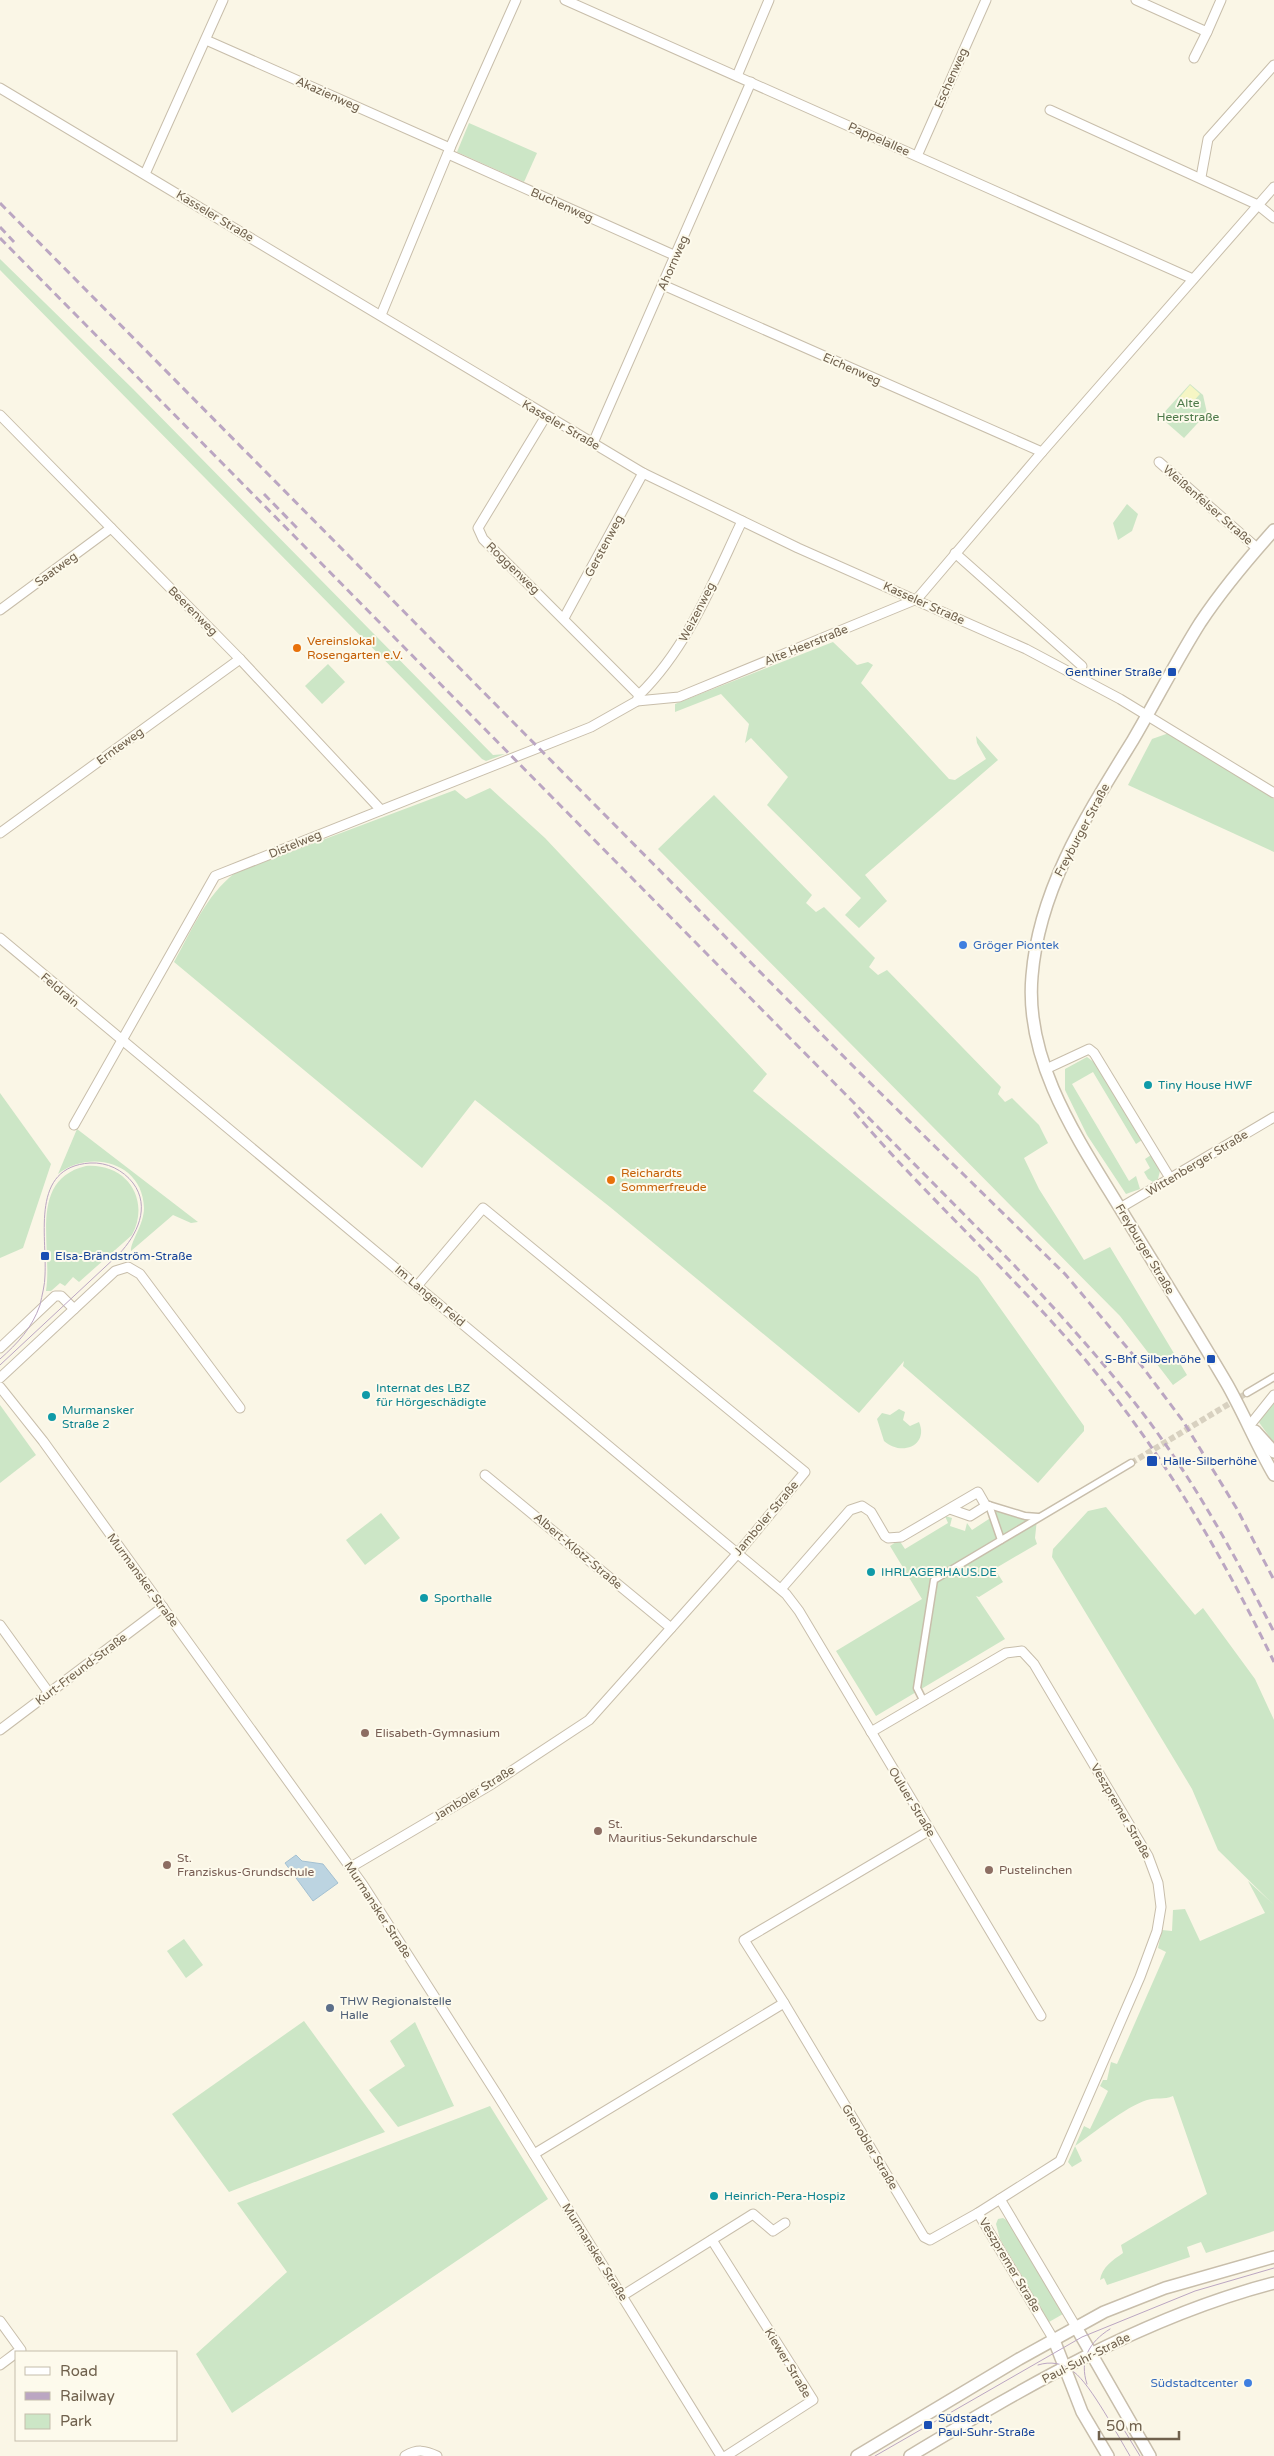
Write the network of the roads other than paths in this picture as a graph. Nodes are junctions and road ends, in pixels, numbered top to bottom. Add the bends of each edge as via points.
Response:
1 (223, 0) edge
2 (516, 0) edge
3 (565, 0) edge
4 (769, 0) edge
5 (986, 0) edge
6 (1136, 0) edge
7 (1221, 0) edge
8 (1207, 32) junction
9 (206, 40) junction
10 (1194, 58) dead end
11 (1274, 65) edge
12 (736, 76) junction
13 (751, 82) junction
14 (0, 88) edge
15 (1050, 110) dead end
16 (449, 151) junction
17 (917, 156) junction
18 (145, 174) junction
19 (1201, 177) junction
20 (1274, 187) edge
21 (1258, 204) junction
22 (1274, 218) edge
23 (676, 256) junction
24 (1193, 279) junction
25 (663, 285) junction
26 (380, 315) junction
27 (0, 415) edge
28 (546, 416) junction
29 (593, 443) junction
30 (1042, 452) junction
31 (1159, 462) dead end
32 (643, 473) junction
33 (742, 521) junction
34 (111, 528) junction
35 (1274, 530) edge
36 (1258, 549) junction
37 (955, 553) junction
38 (917, 599) junction
39 (0, 610) edge
40 (564, 618) junction
41 (240, 659) junction
42 (1082, 666) dead end
43 (638, 698) junction
44 (1147, 716) junction
45 (1274, 793) edge
46 (381, 810) junction
47 (0, 833) edge
48 (0, 938) edge
49 (121, 1041) junction
50 (1046, 1069) junction
51 (1274, 1117) edge
52 (74, 1125) dead end
53 (1170, 1178) junction
54 (1120, 1208) junction
55 (417, 1286) junction
56 (74, 1309) junction
57 (0, 1348) edge
58 (1271, 1375) edge
59 (0, 1378) edge
60 (0, 1387) edge
61 (1247, 1393) tunnel mouth
62 (1274, 1395) edge
63 (240, 1408) dead end
64 (1250, 1425) junction
65 (1274, 1452) edge
66 (1131, 1463) tunnel mouth
67 (485, 1475) dead end
68 (1274, 1475) edge
69 (950, 1509) dead end
70 (1038, 1517) junction
71 (1001, 1540) junction
72 (738, 1553) junction
73 (781, 1589) junction
74 (163, 1607) junction
75 (0, 1625) edge
76 (671, 1628) junction
77 (49, 1693) junction
78 (924, 1702) junction
79 (0, 1730) edge
80 (871, 1732) junction
81 (930, 1830) junction
82 (351, 1867) junction
83 (784, 2004) junction
84 (1041, 2016) dead end
85 (534, 2154) junction
86 (1000, 2200) junction
87 (978, 2213) junction
88 (785, 2223) dead end
89 (712, 2240) junction
90 (1274, 2257) edge
91 (1274, 2283) edge
92 (622, 2296) junction
93 (0, 2321) edge
94 (1076, 2327) junction
95 (1054, 2340) junction
96 (20, 2351) edge
97 (15, 2354) edge
98 (1092, 2354) junction
99 (0, 2365) edge
100 (1066, 2367) junction
101 (409, 2454) edge
102 (437, 2456) edge
103 (721, 2456) edge
104 (726, 2456) edge
105 (857, 2456) edge
106 (910, 2456) edge
107 (1108, 2456) edge
108 (1150, 2456) edge

1 - 9 street
2 - 16 street
3 - 12 street, Pappelallee
4 - 12 street
5 - 17 street, Eschenweg
6 - 8 street
7 - 8 street
8 - 10 street
9 - 16 street, Akazienweg
9 - 18 street
11 - 19 street via 1208,139
12 - 13 street, Pappelallee
13 - 17 street, Pappelallee
13 - 23 street, Ahornweg
14 - 18 street, Kasseler Straße
15 - 19 street
16 - 23 street, Buchenweg
16 - 26 street
17 - 24 street, Pappelallee
18 - 26 street, Kasseler Straße
19 - 21 street
20 - 21 street, Alte Heerstraße
21 - 22 street
21 - 24 street, Alte Heerstraße
23 - 25 street, Ahornweg
24 - 30 street, Alte Heerstraße
25 - 29 street, Ahornweg
25 - 30 street, Eichenweg
26 - 28 street, Kasseler Straße
27 - 34 street, Beerenweg
28 - 29 street, Kasseler Straße
28 - 40 street, Roggenweg via 478,528 483,539
29 - 32 street, Kasseler Straße
30 - 37 street, Alte Heerstraße
31 - 36 street, Weißenfelser Straße
32 - 33 street, Kasseler Straße
32 - 40 street, Gerstenweg
33 - 38 street, Kasseler Straße
33 - 43 street, Weizenweg via 690,628 668,662
34 - 39 street, Saatweg
34 - 41 street, Beerenweg
35 - 36 street, Weißenfelser Straße
36 - 44 street, Weißenfelser Straße via 1200,623
37 - 38 street, Alte Heerstraße
37 - 42 street
38 - 43 street, Alte Heerstraße via 679,697
38 - 44 street, Kasseler Straße via 1026,649
40 - 43 street, Roggenweg
41 - 46 street, Beerenweg
41 - 47 street, Ernteweg
43 - 46 street, Distelweg via 591,727
44 - 45 street
44 - 50 street, Freyburger Straße via 1077,835 1051,889 1042,918 1034,959 1032,999 1034,1022
46 - 49 street, Distelweg via 215,876
48 - 49 street, Feldrain
49 - 52 street, Distelweg
49 - 55 street, Im Langen Feld
50 - 53 street via 1089,1049 1094,1053
50 - 54 street, Freyburger Straße via 1073,1129
51 - 53 street, Wittenberger Straße
53 - 54 street, Wittenberger Straße
54 - 64 street, Freyburger Straße
55 - 72 street, Im Langen Feld
55 - 72 street, Jamboler Straße via 482,1208 805,1472
56 - 57 street via 61,1296 56,1296
56 - 59 street
56 - 63 street via 115,1271 123,1267 132,1268 140,1274
58 - 61 street
60 - 74 street, Murmansker Straße
62 - 64 street
64 - 65 street, Freyburger Straße
64 - 68 street, Freyburger Straße
66 - 70 street
67 - 76 street, Albert-Klotz-Straße
69 - 73 street via 902,1537 894,1538 885,1536 868,1509 862,1506 850,1510
70 - 71 street
70 - 71 street via 989,1505
71 - 78 street via 934,1580 917,1688
72 - 73 street, Ouluer Straße
72 - 76 street, Jamboler Straße
73 - 80 street, Ouluer Straße via 799,1611
74 - 77 street, Kurt-Freund-Straße
74 - 82 street, Murmansker Straße
75 - 77 street
76 - 82 street, Jamboler Straße via 589,1720 492,1784
77 - 79 street, Kurt-Freund-Straße
78 - 80 street, Veszpremer Straße
78 - 86 street, Veszpremer Straße via 1006,1653 1022,1651 1034,1664 1144,1849 1158,1883 1161,1907 1157,1931 1060,2161
80 - 81 street, Ouluer Straße
81 - 83 street, Grenobler Straße via 744,1940
81 - 84 street, Ouluer Straße
82 - 85 street, Murmansker Straße
83 - 85 street
83 - 87 street, Grenobler Straße via 924,2237 936,2238
85 - 92 street, Murmansker Straße
86 - 87 street, Veszpremer Straße
86 - 94 street, Veszpremer Straße
87 - 95 street, Veszpremer Straße
88 - 89 street via 773,2231 753,2214
89 - 92 street
89 - 104 street, Kiewer Straße via 813,2400
90 - 94 street via 1157,2291
91 - 98 street, Paul-Suhr-Straße via 1163,2319
92 - 103 street, Murmansker Straße
93 - 96 street
94 - 95 street
94 - 98 street
95 - 100 street
95 - 105 street
97 - 99 street
98 - 100 street, Paul-Suhr-Straße
98 - 108 street
100 - 106 street, Paul-Suhr-Straße
100 - 107 street via 1082,2412
101 - 102 street via 427,2450

